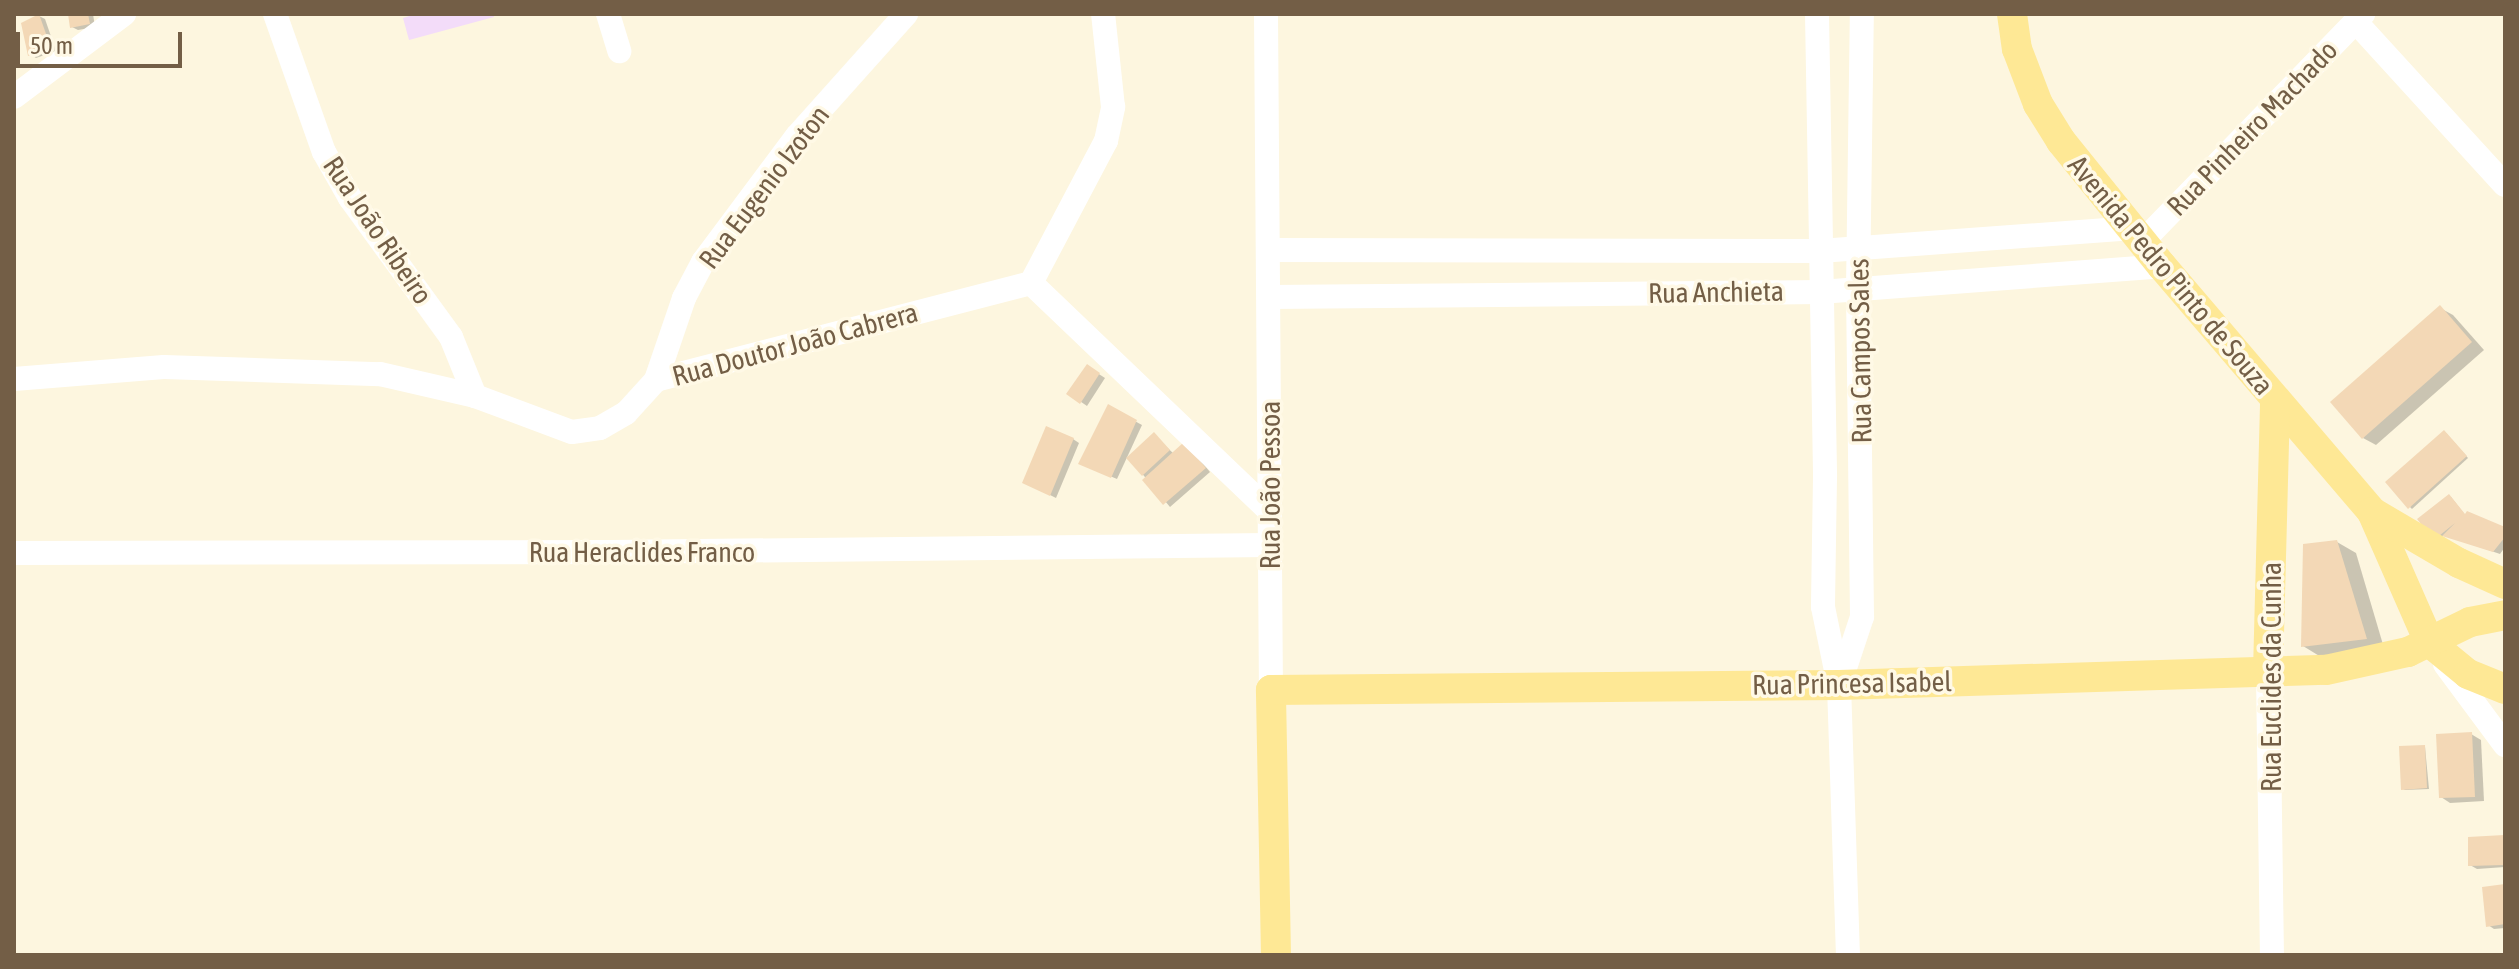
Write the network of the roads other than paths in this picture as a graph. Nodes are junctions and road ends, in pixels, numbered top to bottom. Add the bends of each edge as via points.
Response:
1 (124, 14) edge
2 (275, 14) edge
3 (608, 14) edge
4 (906, 14) edge
5 (1103, 14) edge
6 (1266, 14) edge
7 (1817, 14) edge
8 (1862, 14) edge
9 (2012, 14) edge
10 (2359, 17) edge
11 (619, 51) dead end
12 (62, 64) junction
13 (14, 81) edge
14 (14, 97) edge
15 (2505, 185) edge
16 (2136, 235) junction
17 (1858, 247) junction
18 (1269, 250) junction
19 (1549, 251) junction
20 (1820, 251) junction
21 (2162, 266) junction
22 (1031, 283) junction
23 (1858, 289) junction
24 (1820, 292) junction
25 (1551, 294) junction
26 (1269, 297) junction
27 (14, 379) edge
28 (656, 380) junction
29 (475, 396) junction
30 (2275, 399) junction
31 (1861, 476) junction
32 (1825, 477) junction
33 (1270, 511) junction
34 (2372, 512) junction
35 (1270, 545) junction
36 (14, 553) edge
37 (2505, 584) edge
38 (2505, 615) edge
39 (2429, 642) junction
40 (2268, 672) junction
41 (1839, 685) junction
42 (2505, 689) edge
43 (1271, 690) junction
44 (2505, 745) edge
45 (1276, 955) edge
46 (1848, 955) edge
47 (2272, 955) edge

1 - 12 street
2 - 29 street, Rua João Ribeiro via 324,152 350,198 451,337
3 - 11 street
4 - 28 street, Rua Eugenio Izoton via 797,136 703,262 684,298
5 - 22 street via 1113,107 1106,141
6 - 18 street, Rua João Pessoa
7 - 20 street, Rua Campos Sales
8 - 17 street, Rua Campos Sales
9 - 16 main road, Avenida Pedro Pinto de Souza via 2017,49 2038,104
10 - 15 street
10 - 16 street, Rua Pinheiro Machado
12 - 13 street
12 - 14 street
16 - 17 street, Rua Anchieta
16 - 21 main road, Avenida Pedro Pinto de Souza
17 - 20 street, Rua Anchieta
17 - 23 street, Rua Campos Sales
18 - 19 street, Rua Anchieta
18 - 26 street, Rua João Pessoa
19 - 20 street, Rua Anchieta
19 - 25 street
20 - 24 street, Rua Campos Sales
21 - 23 street, Rua Anchieta
21 - 30 main road, Avenida Pedro Pinto de Souza
22 - 28 street, Rua Doutor João Cabrera
22 - 33 street
23 - 24 street, Rua Anchieta
23 - 31 street, Rua Campos Sales
24 - 25 street, Rua Anchieta
24 - 32 street, Rua Campos Sales
25 - 26 street, Rua Anchieta
26 - 33 street, Rua João Pessoa
27 - 29 street, Rua Doutor João Cabrera via 164,367 364,373
28 - 29 street, Rua Doutor João Cabrera via 626,413 600,428 572,432
30 - 34 main road, Avenida Pedro Pinto de Souza
30 - 40 main road, Rua Euclides da Cunha
31 - 32 street
31 - 41 street, Rua Campos Sales via 1862,617
32 - 41 street, Rua Campos Sales via 1823,607
33 - 35 street, Rua João Pessoa
34 - 37 main road, Avenida Pedro Pinto de Souza
34 - 39 main road, Avenida Pedro Pinto de Souza
35 - 36 street, Rua Heraclides Franco
35 - 43 street, Rua João Pessoa
38 - 39 main road, Rua Princesa Isabel via 2470,622
39 - 40 main road, Rua Princesa Isabel via 2373,662
39 - 42 main road via 2468,674
39 - 44 street
40 - 41 main road, Rua Princesa Isabel
40 - 47 street, Rua Euclides da Cunha
41 - 43 main road, Rua Princesa Isabel
41 - 46 street, Rua Campos Sales
43 - 45 main road, Rua João Pessoa

